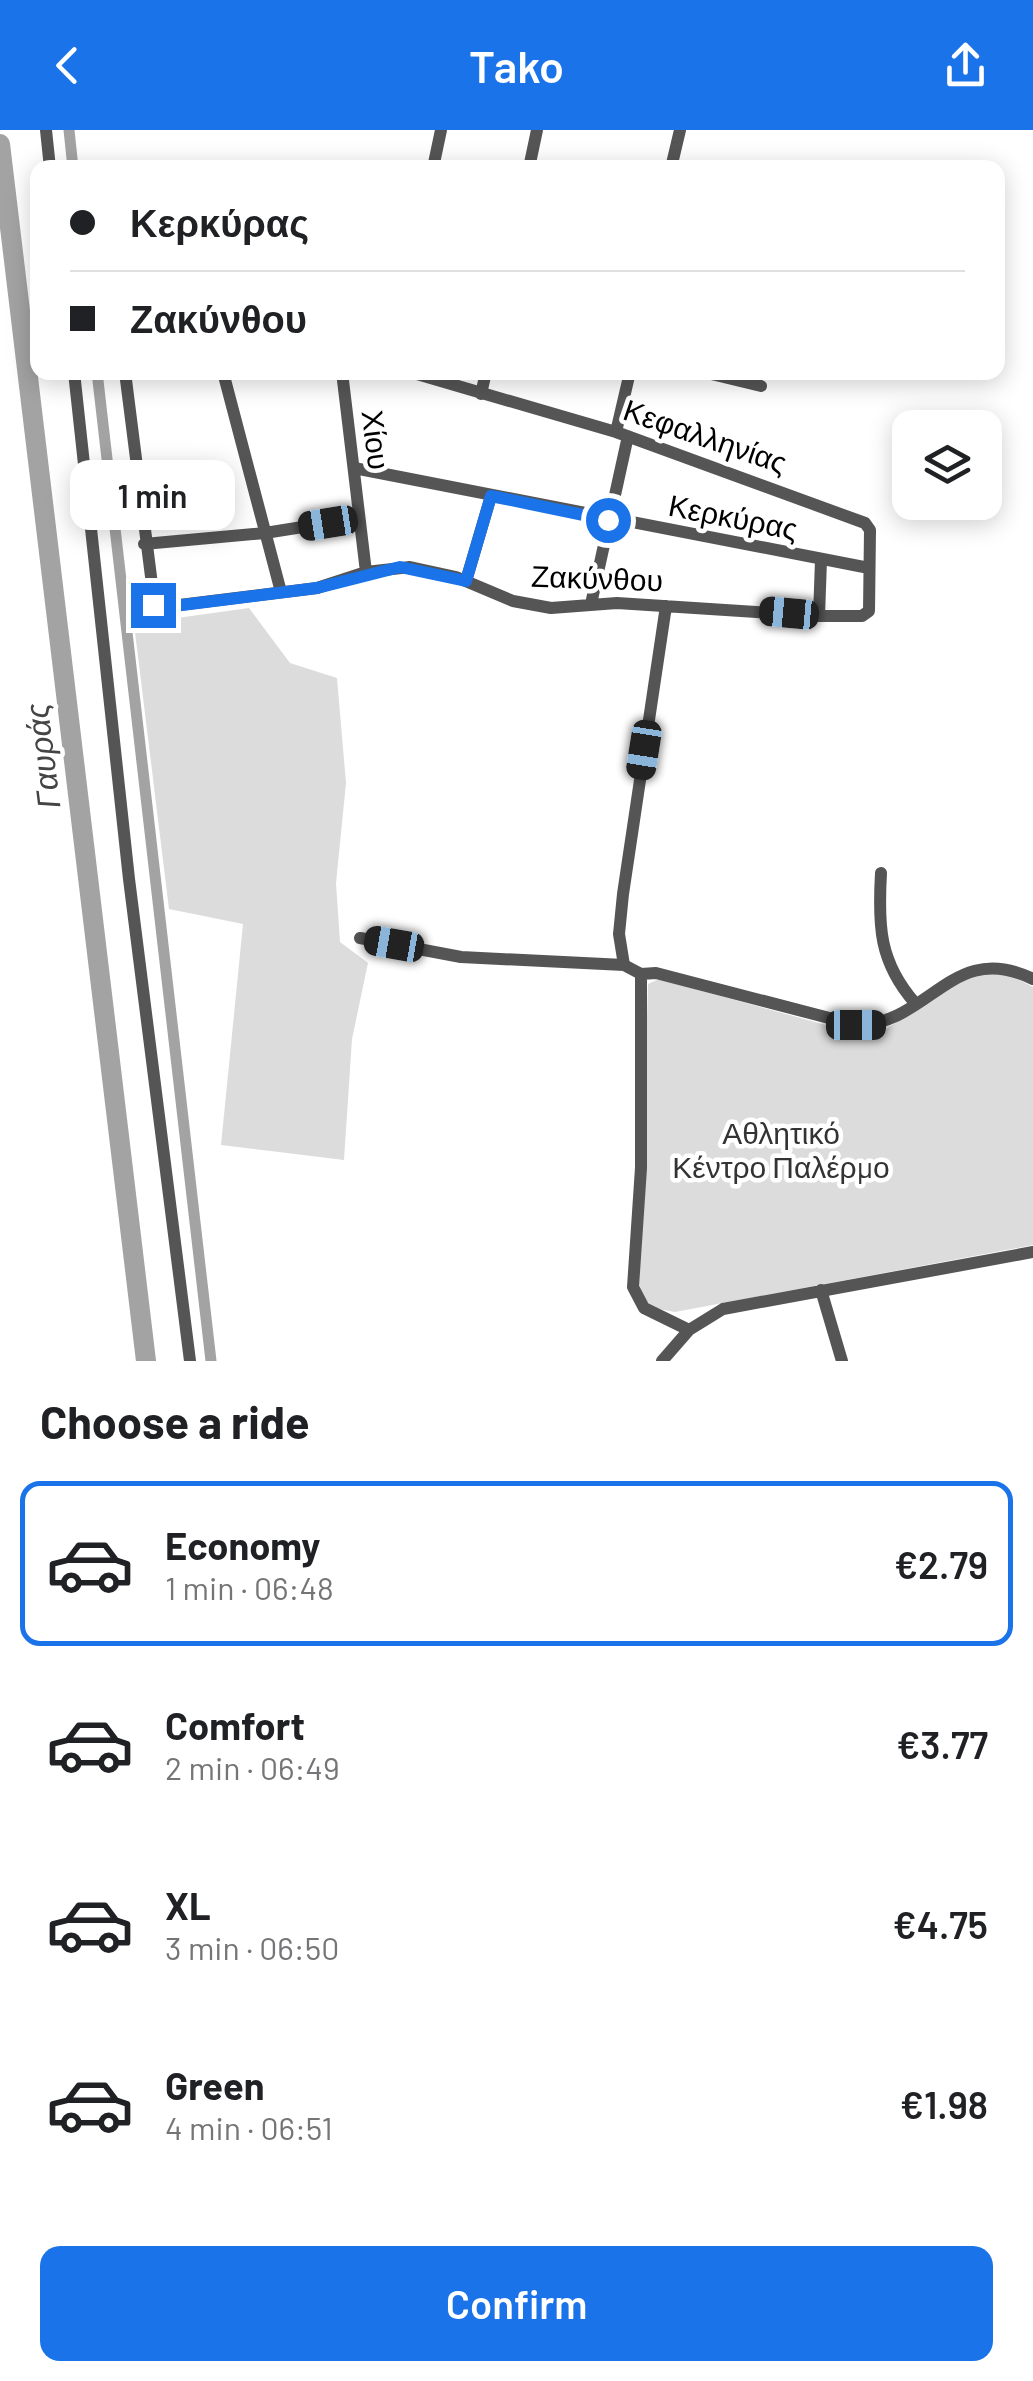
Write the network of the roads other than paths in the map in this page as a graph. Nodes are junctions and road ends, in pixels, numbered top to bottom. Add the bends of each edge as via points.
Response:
1 (46, 130) edge
2 (442, 130) edge
3 (537, 130) edge
4 (680, 130) edge
5 (49, 160) edge
6 (435, 160) edge
7 (531, 160) edge
8 (673, 160) edge
9 (75, 380) edge
10 (126, 380) edge
11 (225, 380) edge
12 (343, 380) edge
13 (436, 380) edge
14 (484, 380) edge
15 (629, 380) edge
16 (736, 380) edge
17 (761, 386) dead end
18 (481, 394) junction
19 (622, 434) junction
20 (354, 468) junction
21 (491, 496) junction
22 (359, 518) junction
23 (608, 520) junction
24 (266, 533) junction
25 (144, 544) junction
26 (821, 560) junction
27 (869, 568) junction
28 (366, 572) junction
29 (466, 581) junction
30 (280, 592) junction
31 (591, 604) junction
32 (666, 606) junction
33 (819, 616) junction
34 (881, 873) dead end
35 (360, 938) dead end
36 (624, 965) junction
37 (641, 974) junction
38 (1033, 980) edge
39 (915, 1003) junction
40 (1033, 1252) edge
41 (820, 1290) junction
42 (690, 1330) junction
43 (190, 1361) edge
44 (662, 1361) edge
45 (842, 1361) edge

1 - 5 street
2 - 6 street
3 - 7 street
4 - 8 street
9 - 43 street
10 - 25 street
11 - 24 street
12 - 20 street, Χίου
13 - 18 street, Κεφαλληνίας
14 - 18 street
15 - 19 street
16 - 17 street
18 - 19 street, Κεφαλληνίας
19 - 23 street
19 - 27 street, Κεφαλληνίας via 865,524
20 - 21 street, Κερκύρας
20 - 22 street, Χίου
21 - 23 street, Κερκύρας
21 - 29 street
22 - 24 street
22 - 28 street, Χίου
23 - 26 street, Κερκύρας
23 - 31 street
24 - 25 street
24 - 30 street
25 - 30 street, Ζακύνθου via 158,608
26 - 27 street, Κερκύρας
26 - 33 street
27 - 33 street, Ζακύνθου via 870,611
28 - 29 street, Ζακύνθου via 410,567
28 - 30 street, Ζακύνθου
29 - 31 street, Ζακύνθου via 528,604
31 - 32 street, Ζακύνθου
32 - 33 street, Ζακύνθου
32 - 36 street via 623,894
34 - 39 street via 880,944
35 - 36 street via 461,957
36 - 37 street
37 - 39 street via 656,972 856,1025 890,1022
37 - 42 street via 633,1291 644,1308
38 - 39 street via 984,966
40 - 41 street
41 - 42 street via 723,1309
41 - 45 street
42 - 44 street

